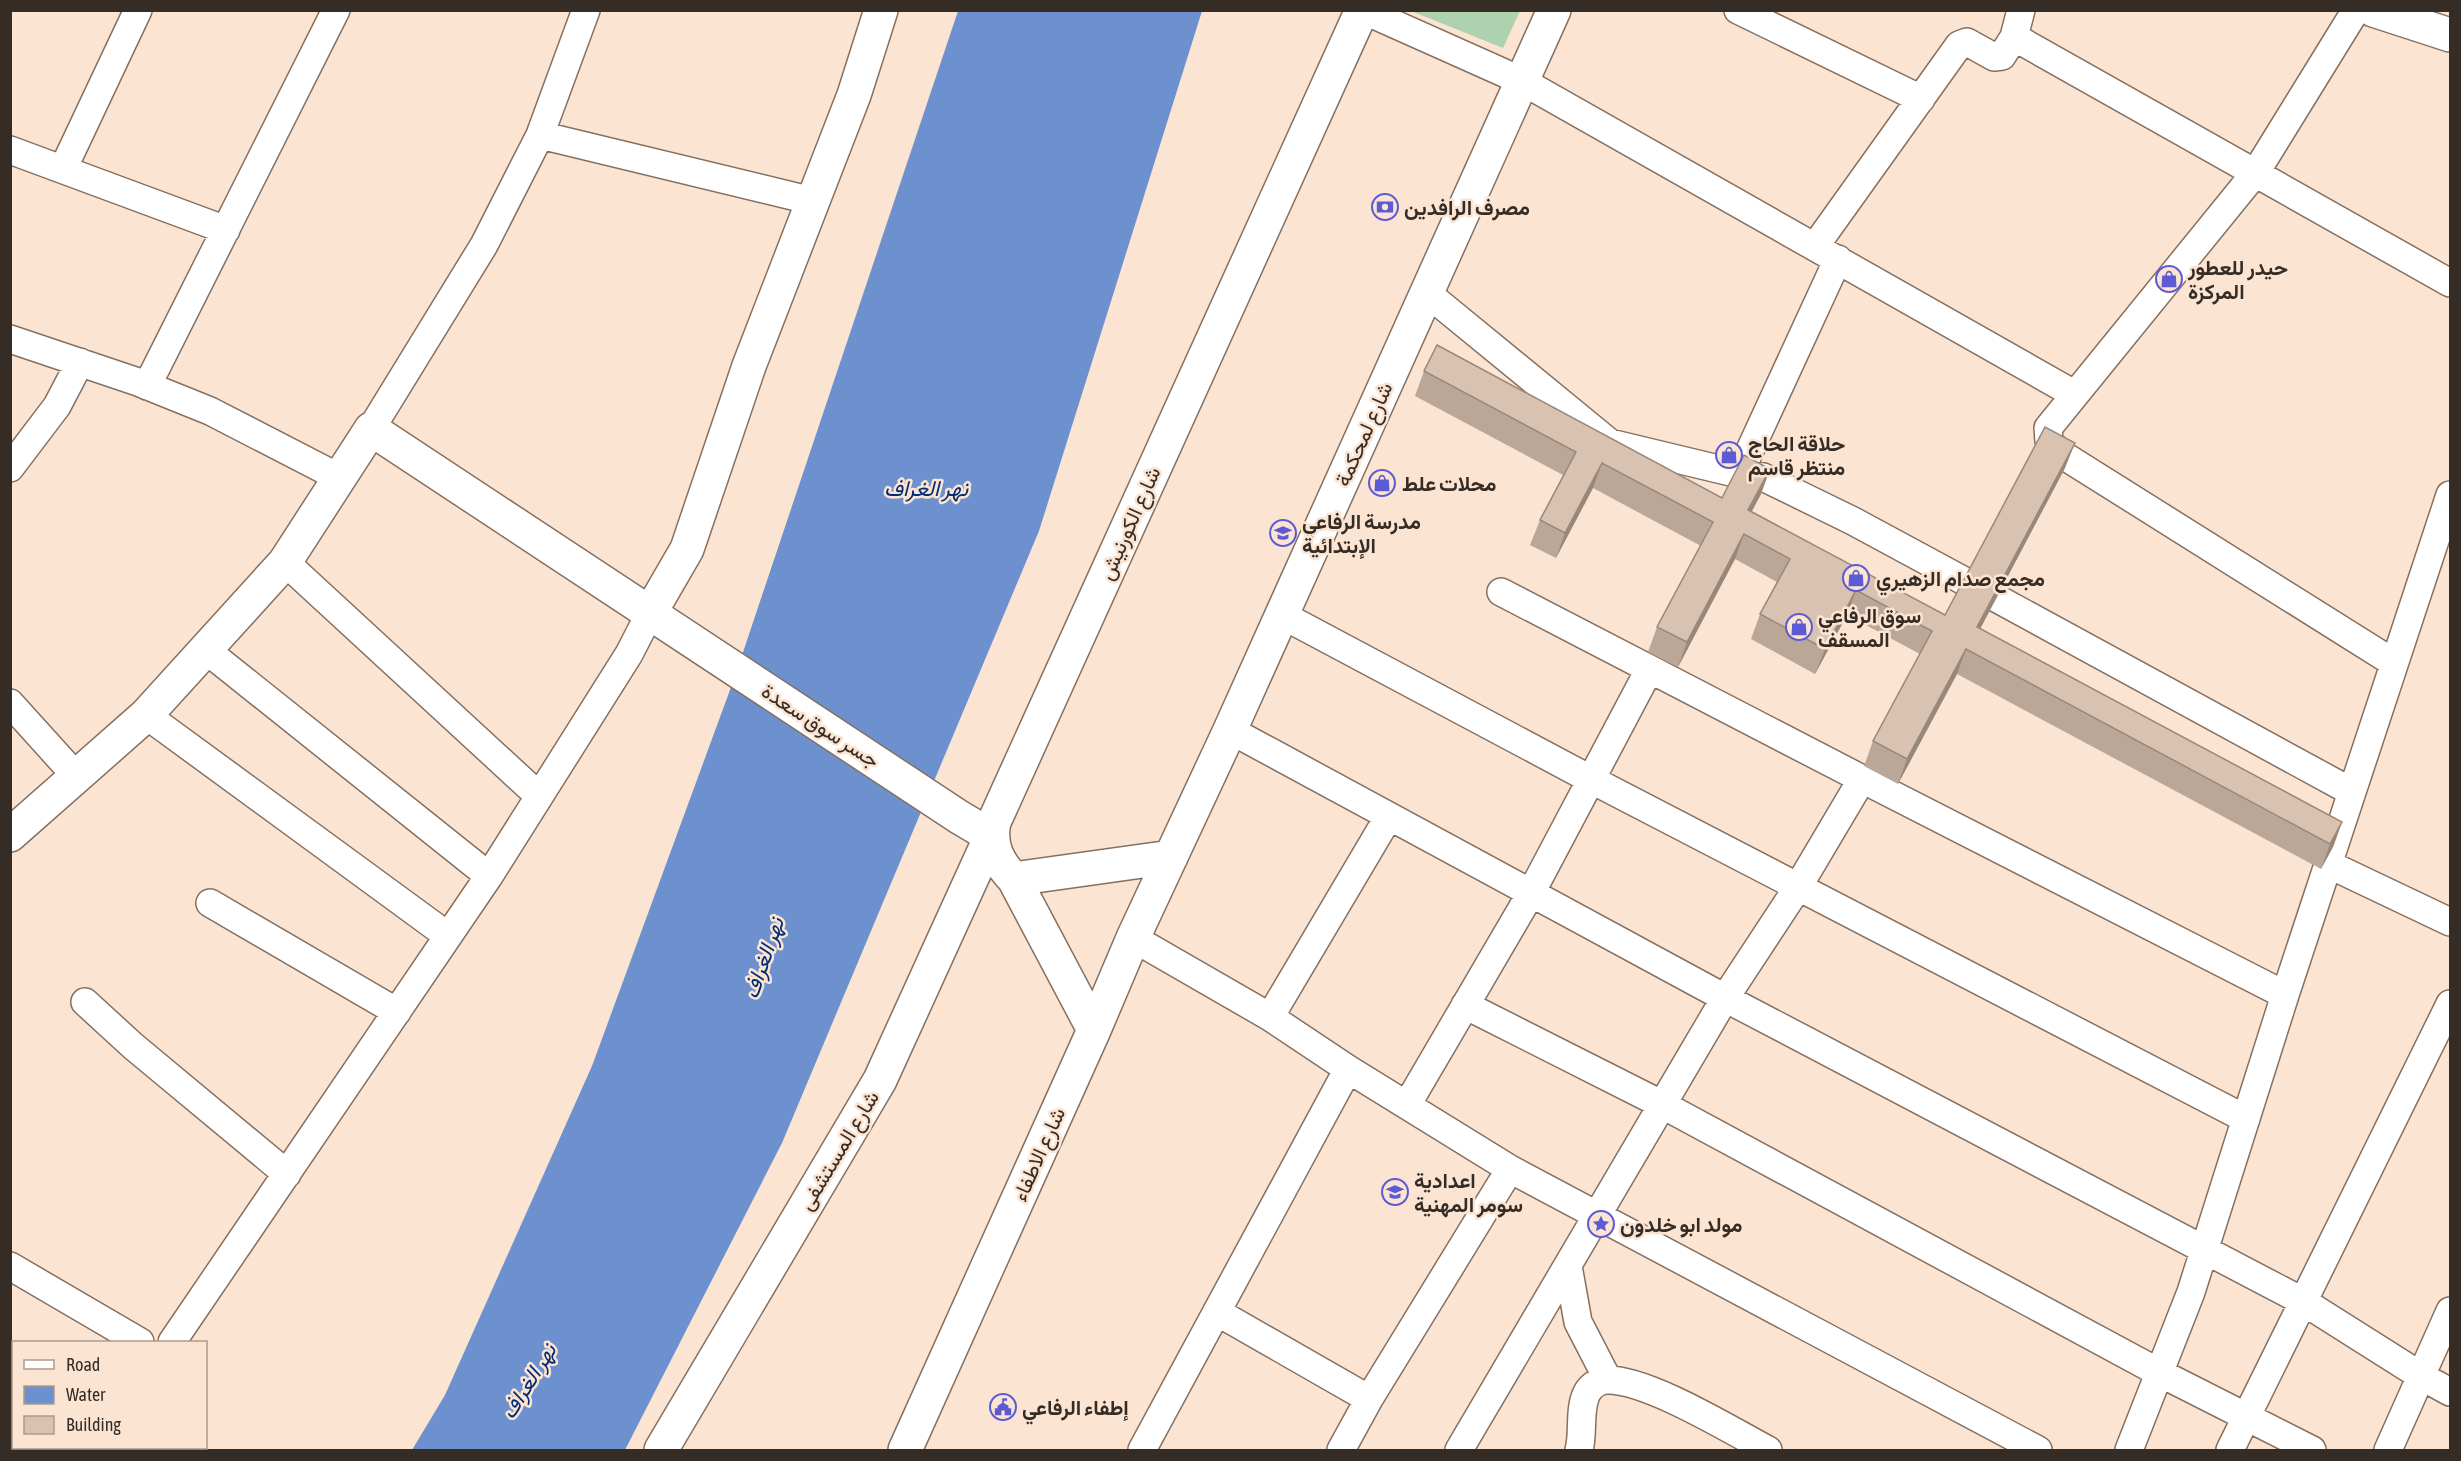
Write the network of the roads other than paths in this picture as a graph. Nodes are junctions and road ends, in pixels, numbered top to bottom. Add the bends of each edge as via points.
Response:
1 (138, 10) edge
2 (336, 10) edge
3 (586, 10) edge
4 (881, 10) edge
5 (1362, 10) edge
6 (1554, 10) edge
7 (1738, 10) edge
8 (2021, 10) edge
9 (2356, 10) edge
10 (2373, 10) edge
11 (2451, 35) edge
12 (2014, 37) junction
13 (1522, 81) junction
14 (1921, 99) junction
15 (540, 135) junction
16 (10, 150) edge
17 (63, 169) junction
18 (2256, 172) junction
19 (813, 201) junction
20 (226, 230) junction
21 (1827, 252) junction
22 (2451, 283) edge
23 (1427, 292) junction
24 (10, 339) edge
25 (80, 362) junction
26 (147, 386) junction
27 (2074, 394) junction
28 (371, 429) junction
29 (13, 461) edge
30 (1739, 474) junction
31 (340, 478) junction
32 (2451, 495) edge
33 (285, 562) junction
34 (1966, 582) edge
35 (1501, 592) dead end
36 (1996, 598) edge
37 (650, 613) junction
38 (1282, 615) junction
39 (206, 650) junction
40 (2394, 663) junction
41 (1649, 670) junction
42 (10, 703) edge
43 (146, 715) junction
44 (1230, 730) junction
45 (76, 776) junction
46 (1862, 779) junction
47 (1592, 780) junction
48 (2352, 792) junction
49 (539, 796) junction
50 (1389, 816) junction
51 (10, 835) edge
52 (991, 836) junction
53 (1171, 857) junction
54 (2328, 864) junction
55 (489, 876) junction
56 (1014, 879) junction
57 (1798, 887) junction
58 (1531, 893) junction
59 (210, 903) dead end
60 (2451, 922) edge
61 (448, 936) junction
62 (1133, 938) junction
63 (2285, 995) junction
64 (1725, 998) junction
65 (85, 1002) dead end
66 (2451, 1004) edge
67 (1465, 1005) junction
68 (397, 1012) junction
69 (1270, 1017) junction
70 (1094, 1030) junction
71 (1348, 1070) junction
72 (1407, 1105) junction
73 (1663, 1105) junction
74 (2246, 1119) junction
75 (1510, 1169) junction
76 (287, 1174) junction
77 (1597, 1216) junction
78 (2204, 1251) junction
79 (10, 1266) edge
80 (1568, 1266) junction
81 (2304, 1302) junction
82 (2451, 1311) edge
83 (1217, 1312) junction
84 (138, 1341) edge
85 (173, 1341) edge
86 (2160, 1373) junction
87 (2421, 1376) junction
88 (1608, 1380) junction
89 (2451, 1392) edge
90 (1370, 1399) junction
91 (2247, 1416) junction
92 (661, 1450) edge
93 (905, 1450) edge
94 (1142, 1450) edge
95 (1341, 1450) edge
96 (1459, 1450) edge
97 (1579, 1450) edge
98 (1768, 1450) edge
99 (2038, 1450) edge
100 (2129, 1450) edge
101 (2230, 1450) edge
102 (2312, 1450) edge
103 (2388, 1450) edge

1 - 17 street
2 - 20 street
3 - 15 street
4 - 19 street via 855,95
5 - 13 street
5 - 52 street, شارع الكورنيش via 1000,808
6 - 13 street, شارع لمحكمة
7 - 14 street
8 - 12 street
9 - 18 street
10 - 11 street
12 - 14 street via 2002,56 1994,57 1967,42 1959,45
12 - 18 street
13 - 21 street
13 - 23 street, شارع لمحكمة
14 - 21 street
15 - 19 street
15 - 28 street via 484,245
16 - 17 street
17 - 20 street
18 - 22 street
18 - 27 street
19 - 37 street via 748,366 687,549
20 - 26 street
21 - 27 street
21 - 30 street
23 - 30 street via 1610,442
23 - 38 street, شارع لمحكمة
24 - 25 street
25 - 26 street
25 - 29 street via 57,406
26 - 31 street via 210,411
27 - 40 street via 2048,428 2049,441 2058,452
28 - 31 street
28 - 37 street, جسر سوق سعدة
30 - 34 street via 1763,477
31 - 33 street
32 - 40 street
33 - 39 street
33 - 49 street
35 - 41 street
36 - 48 street
37 - 49 street via 629,654
37 - 52 street, جسر سوق سعدة
38 - 44 street, شارع لمحكمة
38 - 47 street
39 - 43 street
39 - 55 street
40 - 48 street
41 - 46 street
41 - 47 street
42 - 45 street
43 - 45 street
43 - 61 street
44 - 50 street
44 - 53 street, شارع لمحكمة
45 - 51 street
46 - 57 street
46 - 63 street
47 - 57 street
47 - 58 street
48 - 54 street
49 - 55 street
50 - 58 street
50 - 69 street
52 - 56 street via 998,858
52 - 92 street, شارع المستشفى via 880,1080
53 - 56 street
53 - 62 street, شارع الاطفاء
54 - 60 street
54 - 63 street
55 - 61 street
56 - 70 street
57 - 64 street
57 - 74 street
58 - 64 street
58 - 67 street
59 - 68 street
61 - 68 street
62 - 69 street
62 - 70 street, شارع الاطفاء
63 - 74 street
64 - 73 street
64 - 78 street
65 - 76 street
66 - 81 street
67 - 72 street
67 - 73 street
68 - 76 street
69 - 71 street
70 - 93 street, شارع الاطفاء
71 - 72 street
71 - 83 street
72 - 75 street
73 - 77 street
73 - 86 street
74 - 78 street
75 - 77 street
75 - 90 street
76 - 85 street
77 - 80 street
77 - 99 street
78 - 81 street
78 - 86 street
79 - 84 street
80 - 88 street via 1578,1322
80 - 96 street
81 - 87 street
81 - 91 street
82 - 87 street
83 - 90 street
83 - 94 street
86 - 91 street
86 - 100 street
87 - 89 street
87 - 103 street
88 - 97 street via 1588,1391
88 - 98 street via 1643,1388
90 - 95 street
91 - 101 street
91 - 102 street

